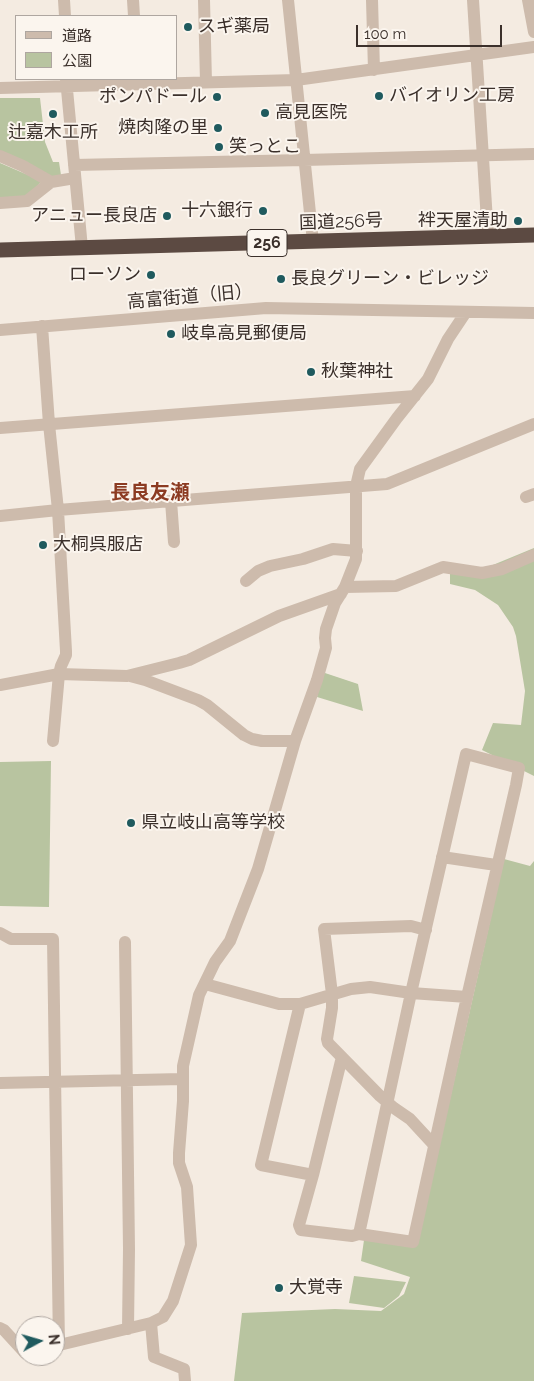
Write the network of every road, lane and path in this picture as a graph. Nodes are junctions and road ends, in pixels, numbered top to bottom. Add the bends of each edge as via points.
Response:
1 (64, 0) edge
2 (134, 0) edge
3 (204, 0) edge
4 (288, 0) edge
5 (372, 0) edge
6 (473, 0) edge
7 (528, 0) edge
8 (65, 15) edge
9 (134, 15) edge
10 (534, 32) edge
11 (534, 47) edge
12 (476, 55) junction
13 (374, 70) junction
14 (296, 80) junction
15 (135, 82) edge
16 (206, 82) junction
17 (66, 83) edge
18 (0, 88) edge
19 (534, 154) edge
20 (483, 155) junction
21 (0, 156) edge
22 (304, 160) junction
23 (74, 165) junction
24 (76, 178) junction
25 (51, 182) junction
26 (0, 203) edge
27 (534, 235) edge
28 (488, 237) junction
29 (313, 242) junction
30 (82, 248) junction
31 (0, 250) edge
32 (466, 312) junction
33 (534, 313) edge
34 (42, 326) junction
35 (0, 330) edge
36 (415, 396) junction
37 (49, 424) junction
38 (534, 424) edge
39 (0, 428) edge
40 (356, 486) junction
41 (171, 501) junction
42 (58, 510) junction
43 (0, 516) edge
44 (174, 542) dead end
45 (357, 551) junction
46 (534, 555) edge
47 (246, 581) dead end
48 (343, 590) junction
49 (59, 674) junction
50 (127, 676) junction
51 (0, 686) edge
52 (53, 741) dead end
53 (295, 741) junction
54 (442, 857) junction
55 (496, 865) junction
56 (426, 930) junction
57 (0, 933) edge
58 (125, 942) dead end
59 (204, 984) junction
60 (411, 993) junction
61 (332, 994) junction
62 (467, 997) junction
63 (300, 1004) junction
64 (342, 1057) junction
65 (182, 1079) junction
66 (126, 1081) junction
67 (56, 1082) junction
68 (0, 1083) edge
69 (387, 1103) junction
70 (434, 1145) junction
71 (313, 1175) junction
72 (359, 1234) junction
73 (57, 1316) edge
74 (151, 1323) junction
75 (0, 1328) edge
76 (128, 1329) junction
77 (15, 1342) edge
78 (65, 1344) edge
79 (185, 1381) edge

1 - 8 street
2 - 9 street
3 - 16 street
4 - 14 street
5 - 13 street
6 - 12 street
7 - 10 street
11 - 12 street
12 - 13 street
12 - 20 street
13 - 14 street
14 - 16 street
14 - 22 street
15 - 16 street
15 - 17 street
17 - 18 street
17 - 23 street
19 - 20 street
20 - 22 street
20 - 28 street
21 - 25 street
22 - 23 street
22 - 29 street
23 - 24 street
24 - 25 street
24 - 30 street
25 - 26 street via 27,201
27 - 28 highway, 国道256号 / 256
28 - 29 highway, 国道256号 / 256
29 - 30 highway, 国道256号 / 256
30 - 31 highway, 国道256号 / 256
32 - 33 street, 高富街道（旧）
32 - 34 street, 高富街道（旧） via 266,308
32 - 36 street
34 - 35 street, 高富街道（旧）
34 - 37 street
36 - 37 street
36 - 40 street via 360,469
37 - 39 street
37 - 42 street
38 - 40 street via 387,484
40 - 41 street
40 - 45 street
41 - 42 street
41 - 44 street
42 - 43 street
42 - 49 street via 66,651
45 - 47 street via 333,549 304,560 270,566
45 - 48 street
46 - 48 street via 502,569 482,573 443,567 396,586
48 - 50 street via 279,616 189,660
48 - 53 street via 326,629 326,648
49 - 50 street
49 - 51 street
49 - 52 street
50 - 53 street via 198,700 252,739
53 - 59 street via 258,869 230,941
54 - 55 street
54 - 55 street via 466,754 519,768
54 - 56 street
55 - 62 street
56 - 60 street
56 - 61 street via 411,926 324,929
57 - 67 street via 11,939 53,939
58 - 66 street
59 - 63 street via 279,1004
59 - 65 street via 188,1040
60 - 61 street via 370,987
60 - 62 street
60 - 69 street
61 - 63 street
61 - 64 street via 327,1039
62 - 70 street
63 - 71 street via 260,1165
64 - 69 street
64 - 71 street
65 - 66 street
65 - 74 street via 179,1163 188,1186 191,1245 170,1306 163,1317
66 - 67 street
66 - 76 street via 130,1248
67 - 68 street
67 - 73 street
69 - 70 street via 410,1119
69 - 72 street
70 - 72 street via 413,1242
71 - 72 street via 299,1226 301,1230
74 - 76 street
74 - 79 street via 154,1357 184,1369
75 - 77 street
76 - 78 street

